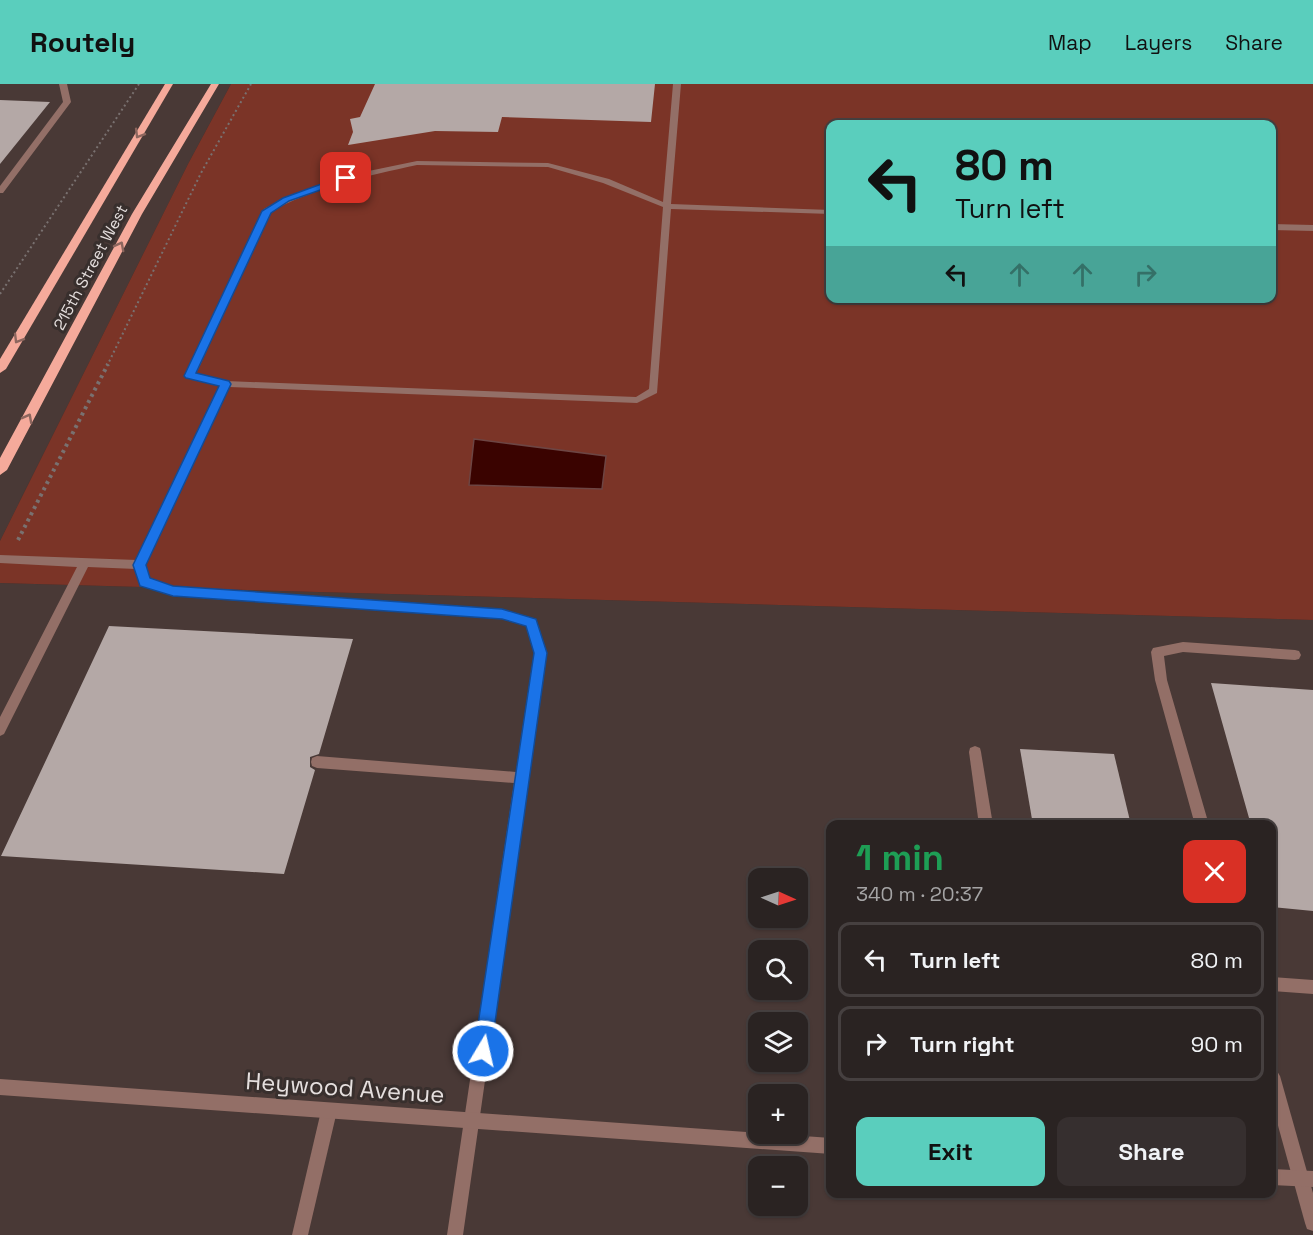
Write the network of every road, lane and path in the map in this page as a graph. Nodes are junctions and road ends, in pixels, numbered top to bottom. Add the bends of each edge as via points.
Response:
1 (63, 84) edge
2 (139, 84) edge
3 (169, 84) edge
4 (215, 84) edge
5 (250, 84) edge
6 (677, 84) edge
7 (0, 191) edge
8 (667, 206) junction
9 (826, 212) edge
10 (1276, 226) edge
11 (1313, 228) edge
12 (0, 294) edge
13 (0, 369) edge
14 (226, 384) junction
15 (0, 470) edge
16 (4, 559) edge
17 (84, 564) junction
18 (140, 565) junction
19 (1295, 655) dead end
20 (0, 730) edge
21 (975, 752) dead end
22 (317, 762) dead end
23 (522, 778) junction
24 (985, 820) edge
25 (1201, 820) edge
26 (1276, 984) edge
27 (1313, 987) edge
28 (0, 1087) edge
29 (1276, 1088) edge
30 (329, 1111) junction
31 (472, 1122) junction
32 (826, 1146) edge
33 (1276, 1177) edge
34 (1307, 1179) edge
35 (1313, 1223) edge
36 (300, 1235) edge
37 (455, 1235) edge

1 - 7 street via 67,102
2 - 12 path
3 -> 13 main road, 215th Street West
15 -> 4 main road, 215th Street West via 137,214
5 - 16 path
6 - 8 street
8 - 9 street
8 - 14 street via 654,391 637,400
8 - 14 street via 606,181 548,165 478,163 417,163 346,178 286,200 267,211 190,376
10 - 11 street
14 - 18 street
16 - 17 street
17 - 18 street
17 - 20 street
18 - 23 street via 145,582 173,591 502,614 531,623 540,653
19 - 25 street via 1183,647 1157,652 1161,680
21 - 24 street
22 - 23 street
23 - 31 street
26 - 27 street
28 - 30 street, Heywood Avenue
29 - 34 street
30 - 31 street, Heywood Avenue
30 - 36 street
31 - 32 street, Heywood Avenue
31 - 37 street
33 - 34 street
34 - 35 street

